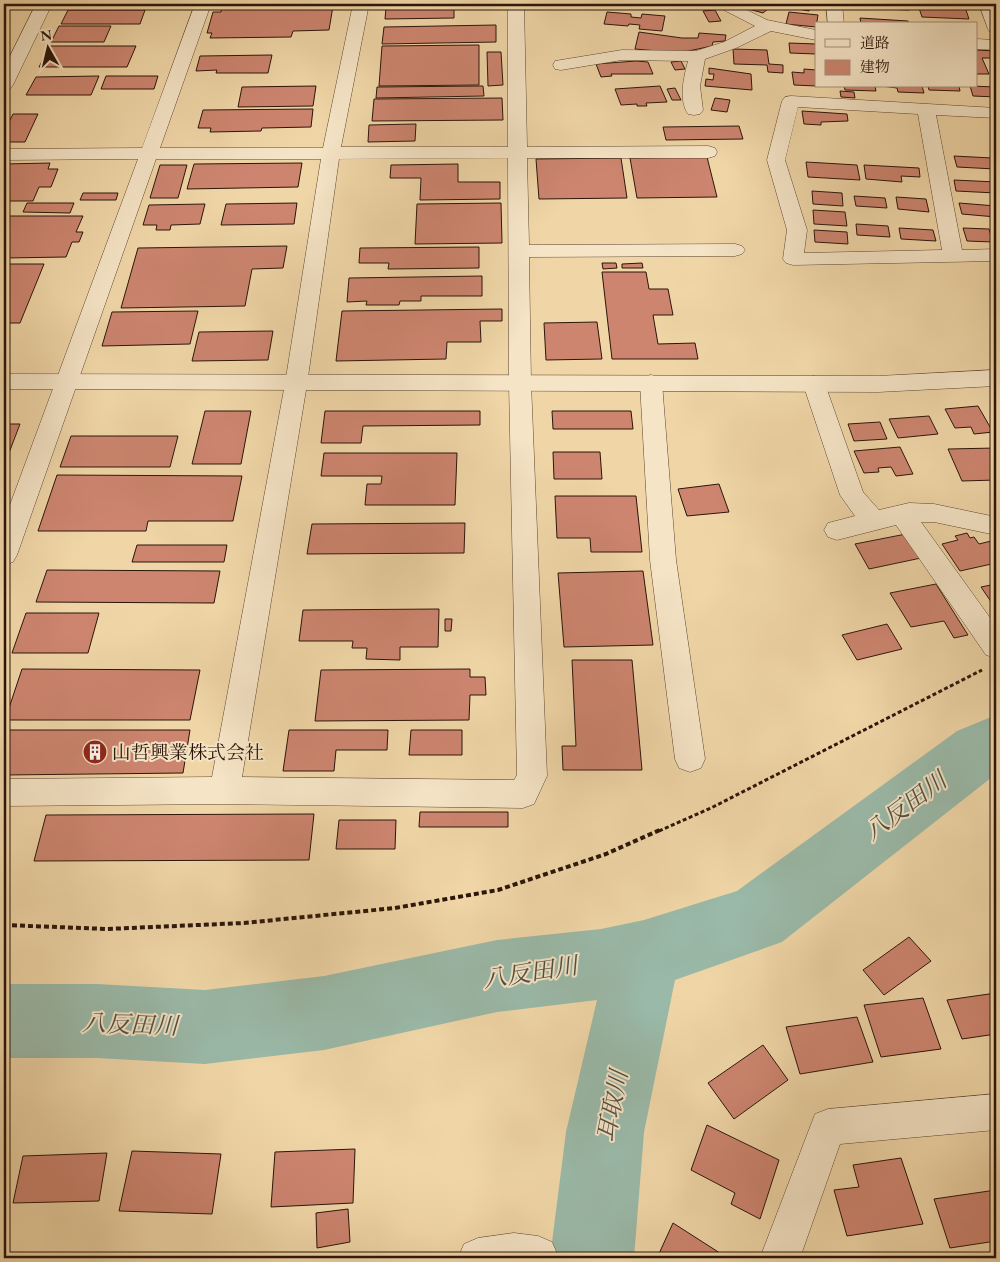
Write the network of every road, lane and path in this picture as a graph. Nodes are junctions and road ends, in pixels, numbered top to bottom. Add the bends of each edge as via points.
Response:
1 (44, 4) edge
2 (203, 4) edge
3 (361, 4) edge
4 (516, 4) edge
5 (724, 4) edge
6 (834, 4) edge
7 (987, 4) edge
8 (836, 22) edge
9 (768, 26) junction
10 (996, 29) edge
11 (815, 35) edge
12 (978, 44) edge
13 (996, 45) edge
14 (697, 56) junction
15 (562, 65) dead end
16 (4, 85) edge
17 (926, 108) junction
18 (694, 110) dead end
19 (996, 112) edge
20 (332, 152) junction
21 (520, 152) junction
22 (708, 152) dead end
23 (148, 153) junction
24 (4, 154) edge
25 (520, 250) junction
26 (734, 250) dead end
27 (996, 255) edge
28 (952, 256) junction
29 (996, 378) edge
30 (4, 382) edge
31 (66, 383) junction
32 (520, 383) junction
33 (296, 384) junction
34 (651, 384) junction
35 (814, 384) junction
36 (902, 514) junction
37 (873, 520) junction
38 (996, 526) edge
39 (837, 530) dead end
40 (4, 555) edge
41 (992, 657) edge
42 (690, 759) dead end
43 (225, 790) junction
44 (4, 793) edge
45 (4, 924) edge
46 (996, 1112) edge
47 (478, 1258) edge
48 (537, 1258) edge
49 (780, 1258) edge

1 - 16 street
2 - 23 street
3 - 20 street
4 - 21 street
5 - 9 street
6 - 8 street
7 - 10 street
9 - 11 street
9 - 14 street via 730,45
12 - 13 street
14 - 15 street via 622,55
14 - 18 street via 691,86
17 - 19 street
17 - 28 street
17 - 28 street via 791,101 776,160 777,168 797,230 793,259
20 - 21 street
20 - 23 street
20 - 33 street
21 - 22 street
21 - 25 street
23 - 24 street
23 - 31 street
25 - 26 street
25 - 32 street
27 - 28 street
29 - 35 street
30 - 31 street
31 - 33 street
31 - 40 street
32 - 33 street
32 - 34 street
32 - 43 street via 532,776 522,794
33 - 43 street
34 - 35 street
34 - 42 street via 663,560
35 - 37 street via 852,495
36 - 37 street
36 - 38 street via 934,513
36 - 41 street
37 - 39 street
41 - 45 path via 711,808 606,854 498,890 395,908 244,924 106,929
43 - 44 street
46 - 49 street via 828,1127
47 - 48 street via 514,1253

